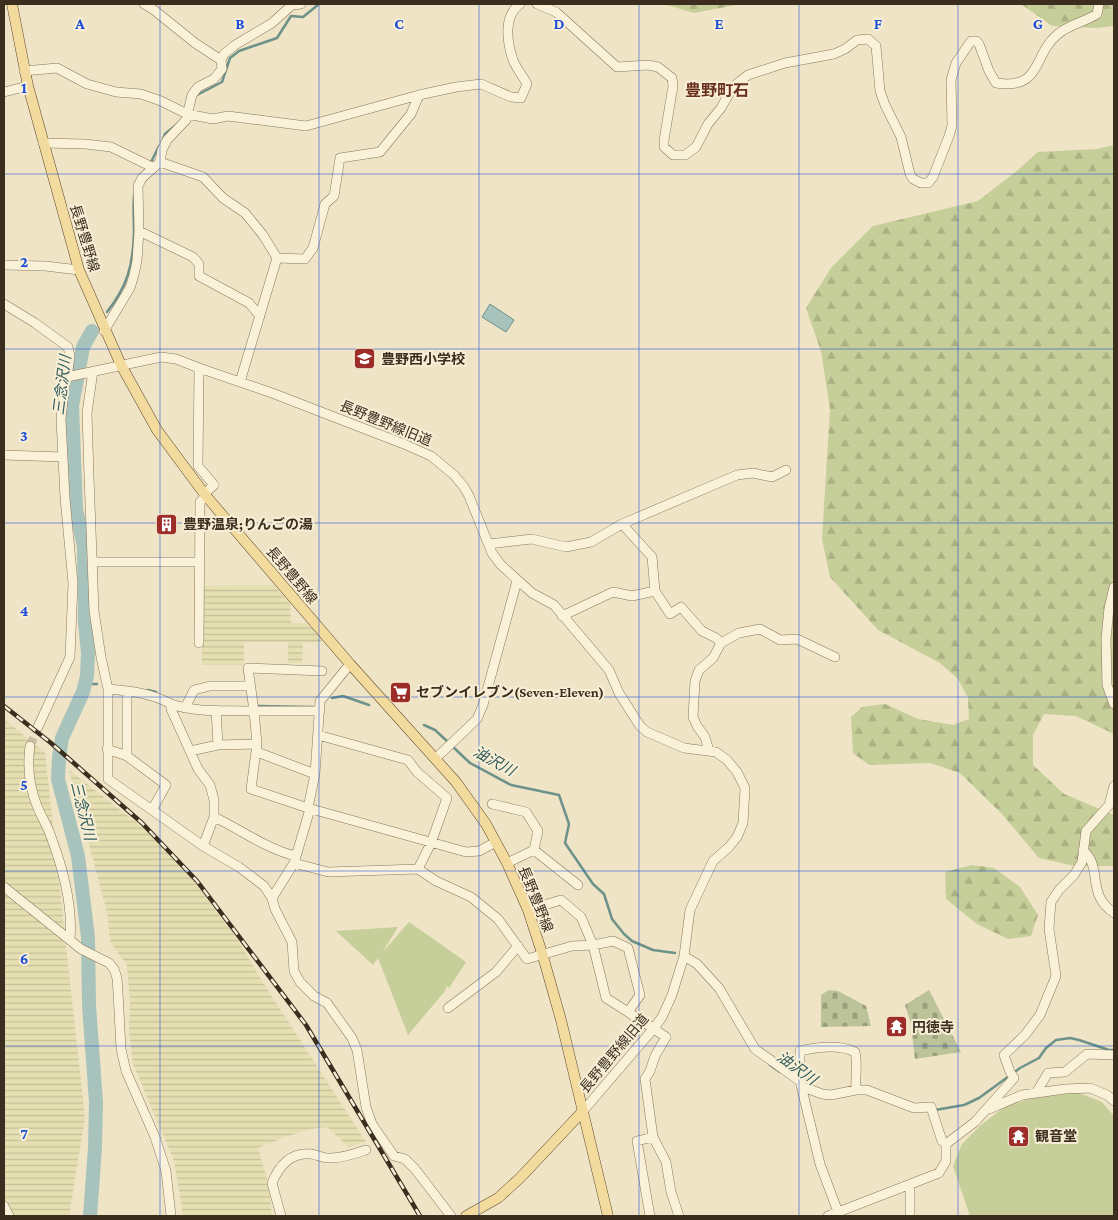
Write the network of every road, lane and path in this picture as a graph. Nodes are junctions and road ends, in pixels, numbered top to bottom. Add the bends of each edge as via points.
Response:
1 (12, 4) edge
2 (144, 4) edge
3 (295, 4) edge
4 (520, 4) edge
5 (536, 4) edge
6 (1099, 4) edge
7 (221, 60) junction
8 (24, 71) junction
9 (28, 86) junction
10 (4, 92) edge
11 (419, 95) junction
12 (187, 114) junction
13 (43, 142) junction
14 (152, 165) junction
15 (139, 232) junction
16 (277, 258) junction
17 (4, 265) edge
18 (79, 270) junction
19 (4, 304) edge
20 (260, 316) junction
21 (104, 330) junction
22 (121, 365) junction
23 (199, 368) junction
24 (90, 372) junction
25 (70, 376) junction
26 (240, 382) junction
27 (4, 455) edge
28 (63, 456) junction
29 (786, 470) dead end
30 (205, 495) junction
31 (622, 524) junction
32 (489, 544) junction
33 (93, 562) junction
34 (200, 562) junction
35 (517, 581) junction
36 (1114, 587) edge
37 (655, 591) junction
38 (562, 616) junction
39 (199, 643) dead end
40 (722, 644) junction
41 (835, 657) dead end
42 (350, 664) junction
43 (322, 671) dead end
44 (251, 686) junction
45 (108, 689) junction
46 (127, 690) junction
47 (171, 704) junction
48 (1114, 704) edge
49 (186, 706) junction
50 (216, 710) junction
51 (320, 710) junction
52 (254, 711) junction
53 (38, 727) tunnel mouth
54 (318, 735) junction
55 (218, 745) junction
56 (30, 746) tunnel mouth
57 (107, 748) junction
58 (257, 748) junction
59 (190, 751) junction
60 (709, 751) junction
61 (126, 756) junction
62 (436, 758) junction
63 (315, 774) junction
64 (1114, 786) edge
65 (492, 804) dead end
66 (309, 809) junction
67 (152, 810) junction
68 (214, 817) junction
69 (496, 842) junction
70 (431, 843) junction
71 (203, 846) junction
72 (534, 850) junction
73 (1083, 850) junction
74 (295, 859) junction
75 (507, 863) junction
76 (418, 869) junction
77 (578, 885) dead end
78 (4, 887) edge
79 (272, 898) junction
80 (528, 910) junction
81 (1114, 912) edge
82 (70, 939) junction
83 (593, 945) junction
84 (518, 946) junction
85 (542, 953) junction
86 (684, 956) junction
87 (448, 1008) dead end
88 (628, 1012) junction
89 (654, 1028) junction
90 (1114, 1055) edge
91 (801, 1085) junction
92 (856, 1090) junction
93 (1036, 1093) junction
94 (1114, 1102) edge
95 (988, 1109) junction
96 (583, 1111) junction
97 (653, 1137) junction
98 (946, 1144) junction
99 (366, 1150) dead end
100 (910, 1185) junction
101 (4, 1206) edge
102 (838, 1212) junction
103 (9, 1216) edge
104 (171, 1216) edge
105 (281, 1216) edge
106 (451, 1216) edge
107 (466, 1216) edge
108 (608, 1216) edge
109 (650, 1216) edge
110 (679, 1216) edge
111 (828, 1216) edge
112 (910, 1216) edge

1 - 8 main road, 長野豊野線
2 - 7 street
3 - 7 street via 272,23 234,45
4 - 11 street via 511,15 508,34 514,60 527,84 521,98 481,84
5 - 6 street via 556,12 618,67 658,66 672,78 664,147 673,155 685,155 696,147 731,90 748,76 785,63 834,54 857,40 868,39 876,46 880,91 901,137 910,174 921,183 933,177 949,136 952,80 956,63 971,42 979,44 996,83 1016,84 1036,69 1052,40 1064,30 1097,14
7 - 12 street via 222,69 214,79 198,87
8 - 9 main road, 長野豊野線
8 - 12 street via 57,68 87,84 116,92 141,94
9 - 10 street
9 - 13 main road, 長野豊野線
11 - 12 street via 306,126
11 - 16 street via 411,114 380,152 340,158 334,196 325,204 312,248 305,259
12 - 14 street via 186,120
13 - 14 street via 111,147
13 - 18 main road, 長野豊野線
14 - 15 street via 138,186
14 - 16 street via 202,177 223,198 245,213
15 - 20 street via 193,257 200,264 199,276 249,303
15 - 21 street via 137,261 130,288
16 - 20 street
17 - 18 street
18 - 21 main road, 長野豊野線
19 - 25 street via 68,348
20 - 26 street
21 - 22 main road, 長野豊野線
22 - 23 street, 長野豊野線旧道 via 161,357
22 - 24 street, 長野豊野線旧道
22 - 30 main road, 長野豊野線 via 156,430
23 - 26 street, 長野豊野線旧道
23 - 30 street via 198,466 214,484
24 - 25 street, 長野豊野線旧道
24 - 33 street via 87,413
25 - 28 street via 65,382 61,419
26 - 32 street, 長野豊野線旧道 via 431,456 454,475 470,496
27 - 28 street
28 - 53 street via 73,583 70,657
29 - 31 street via 772,477 753,473 737,475
30 - 34 street via 200,502
30 - 42 main road, 長野豊野線
31 - 32 street via 591,542 566,547 532,539
31 - 37 street via 652,557
32 - 35 street, 長野豊野線旧道 via 501,566
33 - 34 street
33 - 45 street via 94,611
34 - 39 street
35 - 38 street, 長野豊野線旧道 via 554,605
35 - 62 street via 477,720
36 - 48 street via 1106,639 1107,685
37 - 38 street via 632,596 613,592
37 - 40 street via 670,614 681,607 702,631
38 - 60 street, 長野豊野線旧道 via 609,670 640,726 684,748
40 - 41 street via 739,633 760,630 780,640 798,639
40 - 60 street via 713,658 699,670 695,680 693,717
42 - 51 street via 320,700
42 - 62 main road, 長野豊野線
43 - 44 street via 248,668
44 - 49 street via 210,686 194,690
44 - 52 street
45 - 46 street
45 - 57 street
46 - 47 street via 162,698
46 - 61 street
47 - 49 street
47 - 59 street
49 - 50 street
50 - 52 street
50 - 55 street
51 - 52 street
51 - 54 street
52 - 58 street
54 - 63 street
54 - 70 street via 408,760 447,798
55 - 58 street
55 - 59 street
56 - 82 street via 29,780 64,876 71,910
57 - 61 street
57 - 67 street via 108,780
58 - 63 street
58 - 66 street via 250,789
59 - 68 street via 210,785
60 - 86 street, 長野豊野線旧道 via 727,760 745,788 743,823 730,847 713,861 690,910
61 - 67 street via 166,785
62 - 69 main road, 長野豊野線
63 - 66 street
64 - 73 street via 1109,805 1086,831
65 - 72 street via 526,812 538,831
66 - 70 street
66 - 74 street
67 - 71 street
68 - 71 street
68 - 74 street
69 - 70 street via 472,852
69 - 75 main road, 長野豊野線
70 - 76 street
71 - 79 street via 239,867 264,886
72 - 75 street
72 - 77 street
73 - 81 street via 1093,864 1098,896
73 - 95 street via 1082,862 1051,902 1049,929 1056,976 1040,1015 1004,1055 1012,1075
74 - 76 street via 328,872
74 - 79 street
75 - 80 main road, 長野豊野線
76 - 84 street via 470,897 498,919
78 - 82 street
79 - 106 street via 292,942 294,971 300,982 327,1003 358,1050 366,1107 372,1124 394,1156 405,1159 416,1169
80 - 83 street via 560,900 581,917
80 - 85 main road, 長野豊野線
82 - 104 street via 114,969 121,1050 126,1071 155,1137 166,1172
83 - 85 street
83 - 88 street via 606,998
83 - 88 street via 613,941 628,948 640,996
84 - 85 street via 527,958
84 - 87 street via 496,972
85 - 96 main road, 長野豊野線
86 - 89 street, 長野豊野線旧道 via 672,995
86 - 91 street via 697,964 719,988 755,1049
88 - 89 street
89 - 96 street, 長野豊野線旧道
89 - 97 street via 666,1038 645,1079
90 - 93 street via 1087,1054 1065,1072 1048,1073
91 - 92 street via 831,1095
91 - 92 street via 800,1051 849,1049 856,1056
91 - 102 street via 820,1164
92 - 98 street via 867,1090 914,1108 932,1110 942,1141
93 - 94 street via 1090,1088 1107,1095
93 - 95 street via 1022,1095
95 - 98 street
96 - 107 main road via 498,1198
96 - 108 main road, 長野豊野線
97 - 109 street via 637,1141
97 - 110 street via 666,1162
98 - 100 street via 946,1161 939,1173
99 - 105 street via 328,1159 310,1154 294,1156 283,1164 272,1183
100 - 102 street
100 - 112 street
101 - 103 street
102 - 111 street

